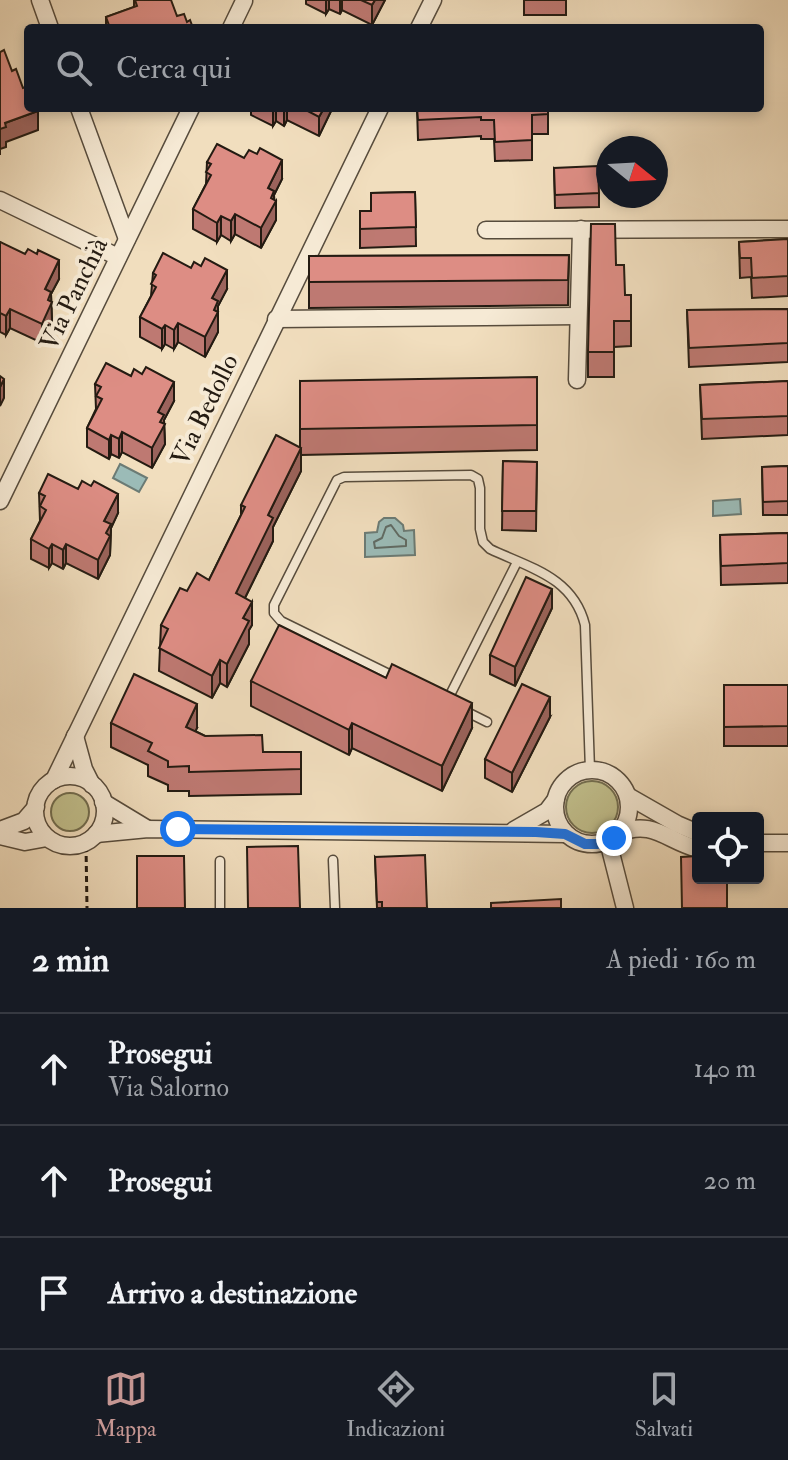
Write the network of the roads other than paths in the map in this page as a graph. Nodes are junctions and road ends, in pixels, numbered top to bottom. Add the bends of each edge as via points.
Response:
1 (40, 0) edge
2 (433, 0) edge
3 (244, 1) edge
4 (49, 24) edge
5 (233, 24) edge
6 (421, 24) edge
7 (80, 112) edge
8 (189, 112) edge
9 (378, 112) edge
10 (0, 200) edge
11 (581, 229) junction
12 (788, 229) edge
13 (486, 230) dead end
14 (127, 239) junction
15 (118, 257) junction
16 (578, 316) junction
17 (276, 319) junction
18 (577, 380) dead end
19 (0, 501) edge
20 (517, 562) junction
21 (405, 682) edge
22 (433, 695) edge
23 (446, 702) junction
24 (487, 722) dead end
25 (75, 734) junction
26 (590, 770) junction
27 (54, 780) junction
28 (92, 785) junction
29 (628, 796) junction
30 (556, 799) junction
31 (103, 802) junction
32 (36, 807) junction
33 (148, 829) junction
34 (0, 830) edge
35 (692, 830) edge
36 (509, 832) junction
37 (565, 834) junction
38 (0, 836) edge
39 (614, 837) junction
40 (47, 838) junction
41 (91, 838) junction
42 (764, 843) edge
43 (788, 843) edge
44 (692, 846) edge
45 (333, 860) dead end
46 (220, 861) dead end
47 (220, 908) edge
48 (335, 908) edge
49 (625, 908) edge

1 - 4 street
2 - 6 street
3 - 5 street
7 - 14 street
8 - 14 street, Via Panchià
9 - 17 street, Via Bedollo
10 - 15 street
11 - 12 street
11 - 13 street
11 - 16 street
14 - 15 street, Via Panchià
15 - 19 street, Via Panchià
16 - 17 street
16 - 18 street
17 - 25 street, Via Bedollo
20 - 21 lane via 483,542 480,488 471,475 337,480 274,613
20 - 23 lane
20 - 26 lane via 561,585 581,610
22 - 23 lane
23 - 24 lane
25 - 27 street, Via Bedollo
25 - 28 street
26 - 29 street via 613,776
26 - 30 street via 568,779
27 - 28 street via 74,777
27 - 32 street
28 - 31 street
29 - 35 street
29 - 39 street via 629,816
30 - 36 street via 547,811
30 - 37 street
31 - 33 street
31 - 41 street via 104,816
32 - 34 street via 24,821
32 - 40 street
33 - 36 street
33 - 41 street
36 - 37 street
37 - 39 street via 585,844
38 - 40 street via 25,842
39 - 44 street via 634,827 650,828
39 - 49 street
40 - 41 street via 66,846
42 - 43 street
45 - 48 lane
46 - 47 lane

